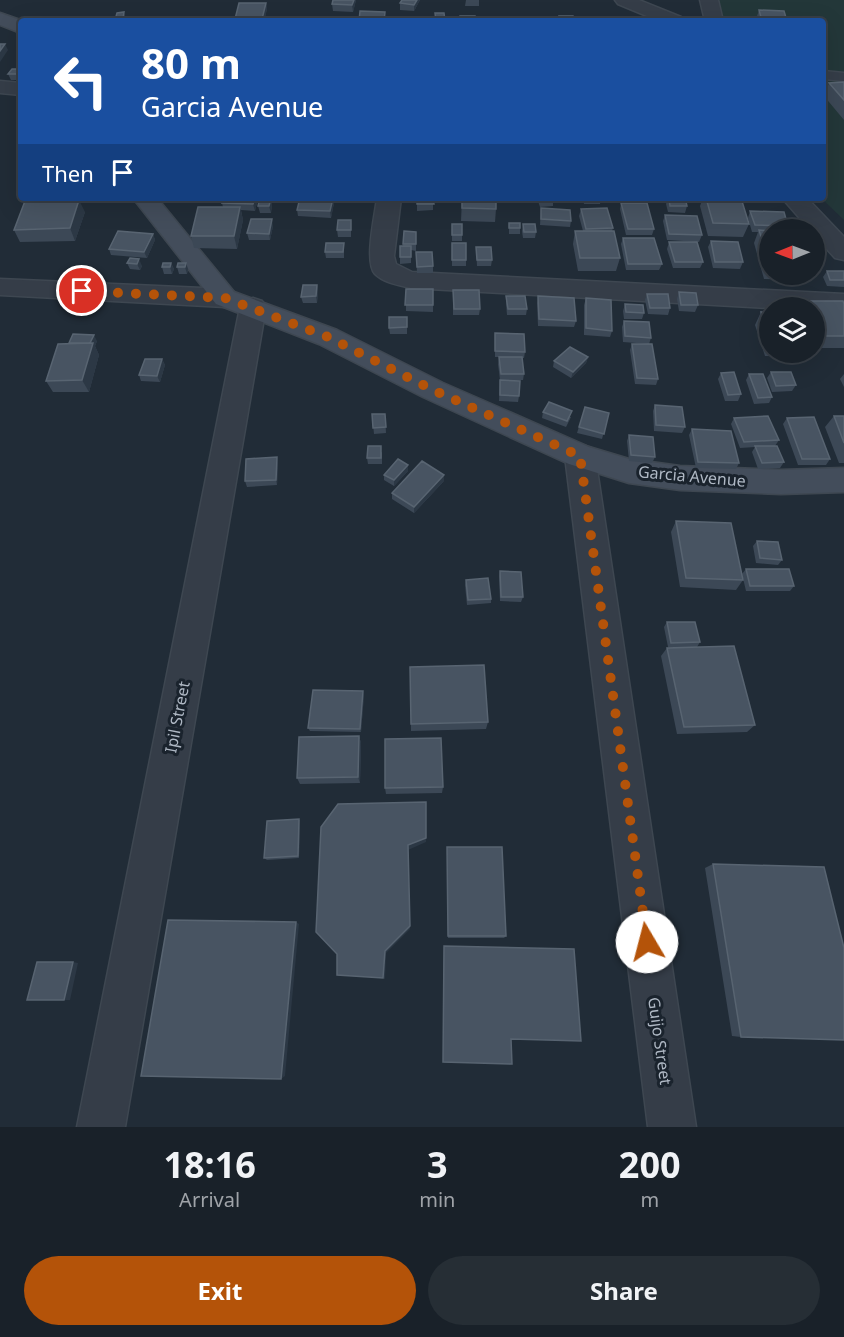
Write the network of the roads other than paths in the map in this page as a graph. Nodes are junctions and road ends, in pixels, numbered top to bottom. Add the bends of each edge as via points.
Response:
1 (624, 0) edge
2 (709, 0) edge
3 (0, 18) edge
4 (668, 18) edge
5 (713, 18) edge
6 (18, 26) edge
7 (826, 75) edge
8 (844, 76) edge
9 (0, 87) edge
10 (18, 88) edge
11 (148, 201) edge
12 (389, 201) edge
13 (797, 201) edge
14 (844, 252) edge
15 (0, 287) edge
16 (239, 303) junction
17 (844, 303) edge
18 (580, 456) junction
19 (844, 480) edge
20 (101, 1127) edge
21 (672, 1127) edge

1 - 4 street
2 - 5 street
3 - 6 street
7 - 8 lane
9 - 10 street
11 - 16 street
12 - 17 street via 384,268 411,280
13 - 14 street
15 - 16 street, Garcia Avenue
16 - 18 street, Garcia Avenue via 328,337 433,390
16 - 20 street, Ipil Street
18 - 19 street, Garcia Avenue via 629,471 680,478
18 - 21 street, Guijo Street

